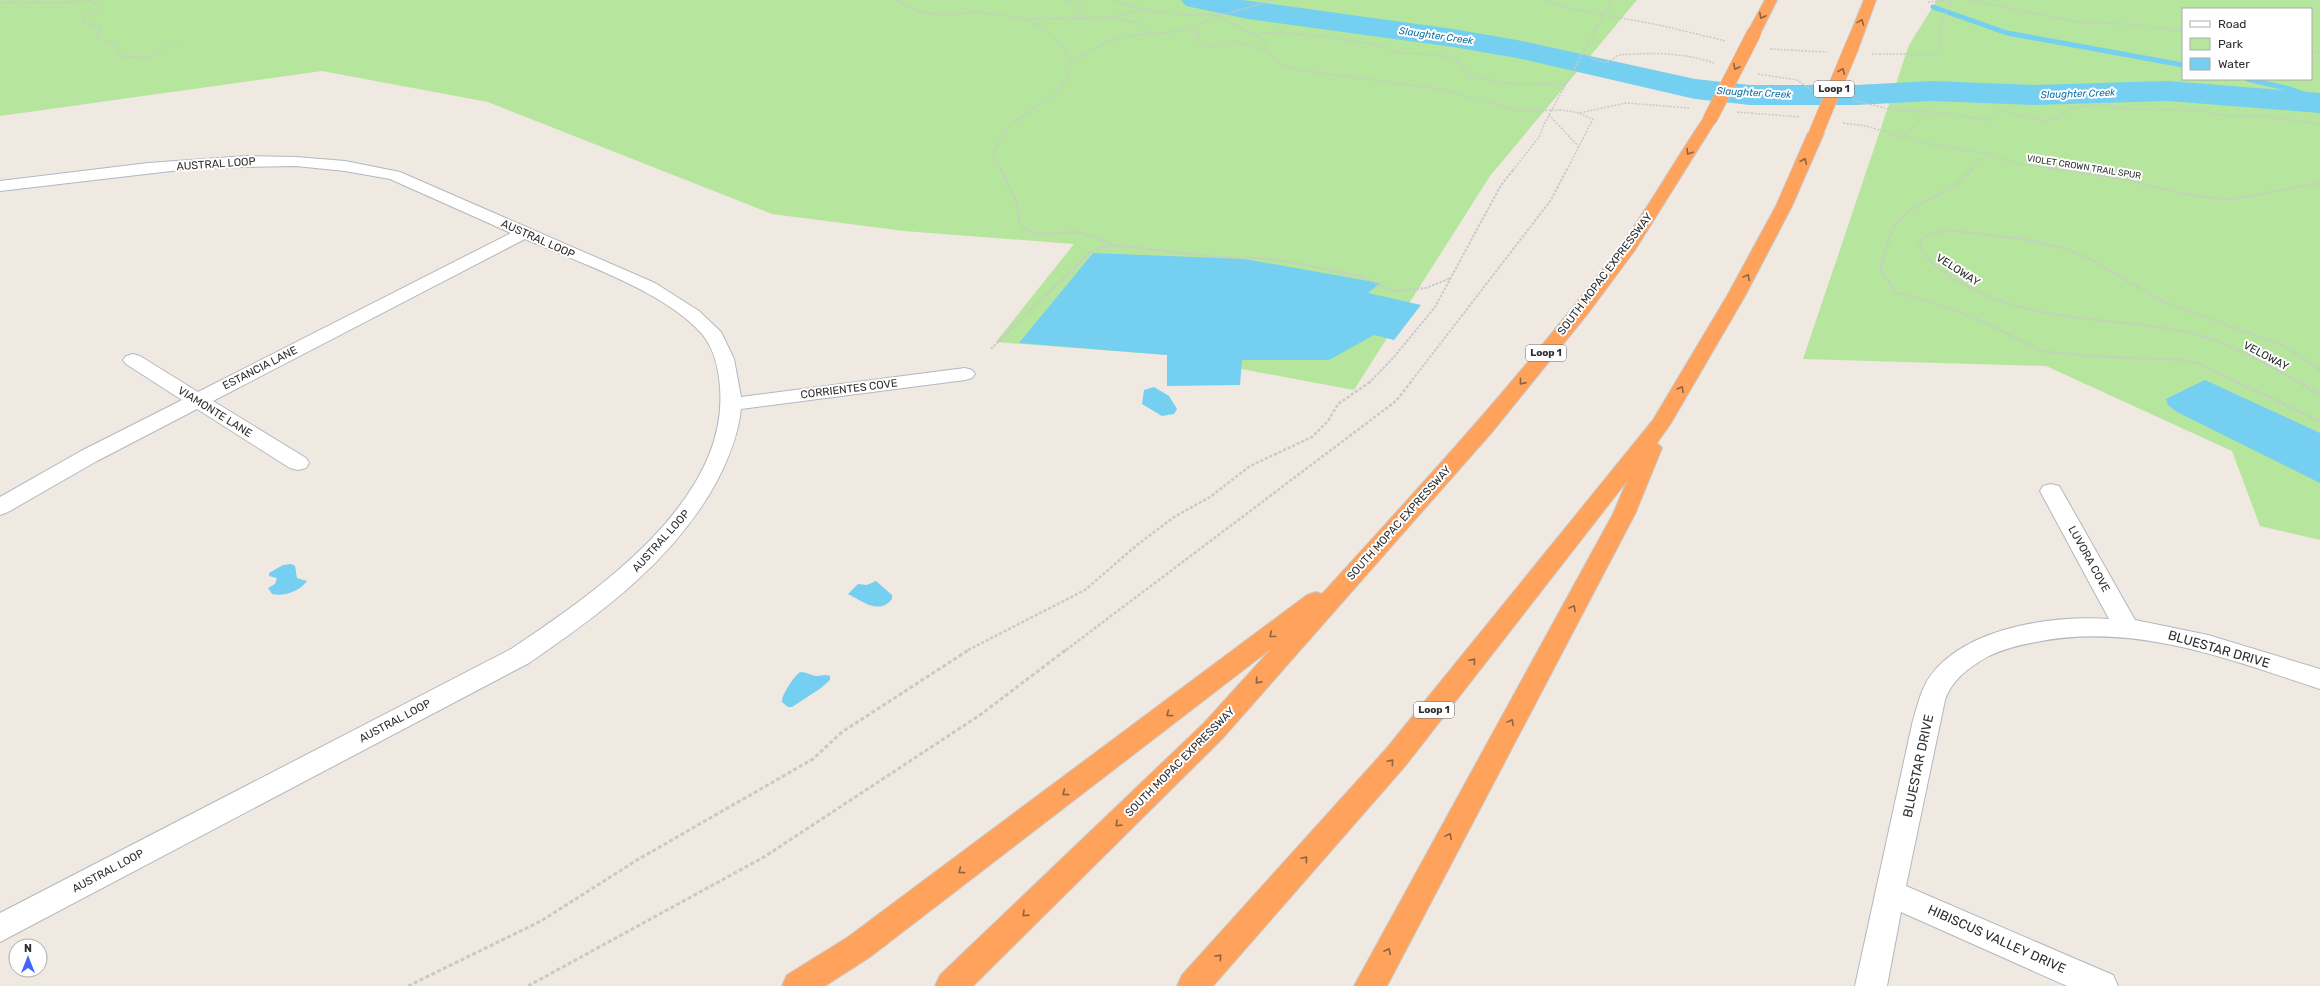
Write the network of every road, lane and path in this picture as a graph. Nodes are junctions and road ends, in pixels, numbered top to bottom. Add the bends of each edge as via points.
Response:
1 (93, 0) edge
2 (896, 0) edge
3 (1067, 0) edge
4 (1112, 0) edge
5 (1273, 0) edge
6 (1546, 0) edge
7 (1612, 0) edge
8 (1771, 0) edge
9 (1870, 0) edge
10 (1951, 0) edge
11 (1969, 0) edge
12 (1928, 2) dead end
13 (0, 3) edge
14 (1147, 10) junction
15 (1216, 15) junction
16 (1604, 15) junction
17 (1106, 18) junction
18 (1030, 19) junction
19 (1079, 20) junction
20 (2182, 31) edge
21 (1187, 32) junction
22 (1253, 34) junction
23 (1158, 36) junction
24 (1729, 41) dead end
25 (183, 42) dead end
26 (1766, 49) dead end
27 (1266, 51) junction
28 (1829, 52) dead end
29 (1584, 54) junction
30 (1870, 54) dead end
31 (1071, 62) junction
32 (1717, 64) dead end
33 (1752, 72) dead end
34 (1566, 85) junction
35 (1815, 91) dead end
36 (1847, 98) dead end
37 (1552, 110) junction
38 (1926, 111) junction
39 (1579, 113) dead end
40 (1549, 115) junction
41 (1848, 124) dead end
42 (2320, 124) edge
43 (1903, 136) junction
44 (1579, 147) junction
45 (1988, 154) junction
46 (2320, 183) edge
47 (0, 186) edge
48 (523, 233) junction
49 (1113, 246) junction
50 (1452, 278) junction
51 (991, 349) dead end
52 (133, 360) dead end
53 (2320, 370) edge
54 (965, 374) dead end
55 (2320, 394) edge
56 (197, 400) junction
57 (733, 404) junction
58 (2320, 422) edge
59 (1661, 423) junction
60 (298, 463) dead end
61 (2051, 491) dead end
62 (0, 507) edge
63 (1358, 568) junction
64 (2126, 627) junction
65 (2320, 679) edge
66 (1891, 893) junction
67 (0, 928) edge
68 (408, 986) edge
69 (528, 986) edge
70 (798, 986) edge
71 (951, 986) edge
72 (1193, 986) edge
73 (1370, 986) edge
74 (1871, 986) edge
75 (2102, 986) edge

1 - 13 path via 76,4 36,1
1 - 25 path via 91,3 100,9 84,16 83,21 101,29 96,35 98,40 116,45 121,56 146,58 168,46
2 - 18 path via 918,12 944,15 977,12
3 - 19 path via 1082,8 1075,14
4 - 14 path
5 - 15 path
6 - 16 path via 1567,8
7 - 16 path
8 -> 63 highway, SOUTH MOPAC EXPRESSWAY / Loop 1, bridge via 1710,119 1629,246 1486,426
59 -> 9 highway, Loop 1, bridge via 1740,290 1784,206
10 - 12 path
10 - 30 path via 1941,23 1939,54
11 - 20 path via 2078,22
14 - 15 path via 1180,15
14 - 17 path
15 - 21 path via 1207,23
15 - 22 path via 1233,26
16 - 24 path
16 - 29 path
17 - 19 path
17 - 23 path via 1136,20 1150,33
18 - 19 path
18 - 31 path via 1064,48
21 - 23 path
21 - 27 path via 1198,33 1200,44 1207,47 1215,48 1238,43
22 - 27 path via 1266,41
22 - 34 path via 1278,32 1328,37 1382,46 1400,53 1437,54 1456,60 1470,76 1505,84
23 - 31 path via 1121,38
26 - 28 path
27 - 37 path via 1280,65 1293,69 1439,89 1521,111
29 - 32 path via 1604,62 1609,62 1618,55 1682,55 1694,56
29 - 34 path
31 - 49 path via 1066,79 1002,132 992,155 1018,207 1016,217 1020,226 1042,234 1080,232
33 - 35 path via 1796,80
34 - 37 path
36 - 38 path via 1893,110
37 - 40 path
38 - 42 path via 1989,120 1997,111 2002,111 2045,121 2060,117 2070,108 2099,105 2126,109 2197,110 2225,116 2262,116
38 - 43 path
39 - 44 path via 1593,119
40 - 44 path
40 - 50 path via 1539,137 1501,185
41 - 43 path, VIOLET CROWN TRAIL SPUR
43 - 45 path, VIOLET CROWN TRAIL SPUR via 1920,142
44 - 69 path via 1551,200 1396,401 980,715 764,857
45 - 46 path, VIOLET CROWN TRAIL SPUR via 2014,163 2123,179 2212,198 2233,199
45 - 58 path via 1957,184 1907,212 1892,229 1880,269 1896,292 1958,311 2040,351 2197,363
47 - 48 street, AUSTRAL LOOP via 235,161 315,163 366,168 394,175
48 - 56 street, ESTANCIA LANE
48 - 57 street, AUSTRAL LOOP via 649,287 696,318 714,336 726,360
49 - 50 path via 1218,257 1274,259 1361,276 1393,291 1426,288
49 - 51 path via 1090,252
50 - 68 path via 1435,307 1394,357 1368,384 1338,404 1328,421 1312,437 1250,466 1210,497 1174,517 1085,590 963,653 842,732 813,759 637,860 541,921
52 - 56 street, VIAMONTE LANE
53 - 55 path, VELOWAY via 2282,345 2164,302 2090,259 2064,248 2023,239 1947,230 1927,235 1921,240 1920,247 1930,263 1996,301 2037,311 2171,330 2216,340 2252,356
54 - 57 street, CORRIENTES COVE
56 - 60 street, VIAMONTE LANE
56 - 62 street, ESTANCIA LANE via 89,456
57 - 67 street, AUSTRAL LOOP via 728,431 721,449 697,498 681,522 598,602 520,656
72 -> 59 highway, Loop 1 via 1396,757
73 -> 59 highway via 1624,514
61 - 64 street, LUVORA COVE
63 -> 70 highway via 1168,715 866,942
63 -> 71 highway, SOUTH MOPAC EXPRESSWAY / Loop 1 via 1213,731
64 - 65 street, BLUESTAR DRIVE via 2207,643
64 - 66 street, BLUESTAR DRIVE via 2090,626 2027,634 1981,649 1956,664 1940,682 1926,720
66 - 74 street, BLUESTAR DRIVE
66 - 75 street, HIBISCUS VALLEY DRIVE

